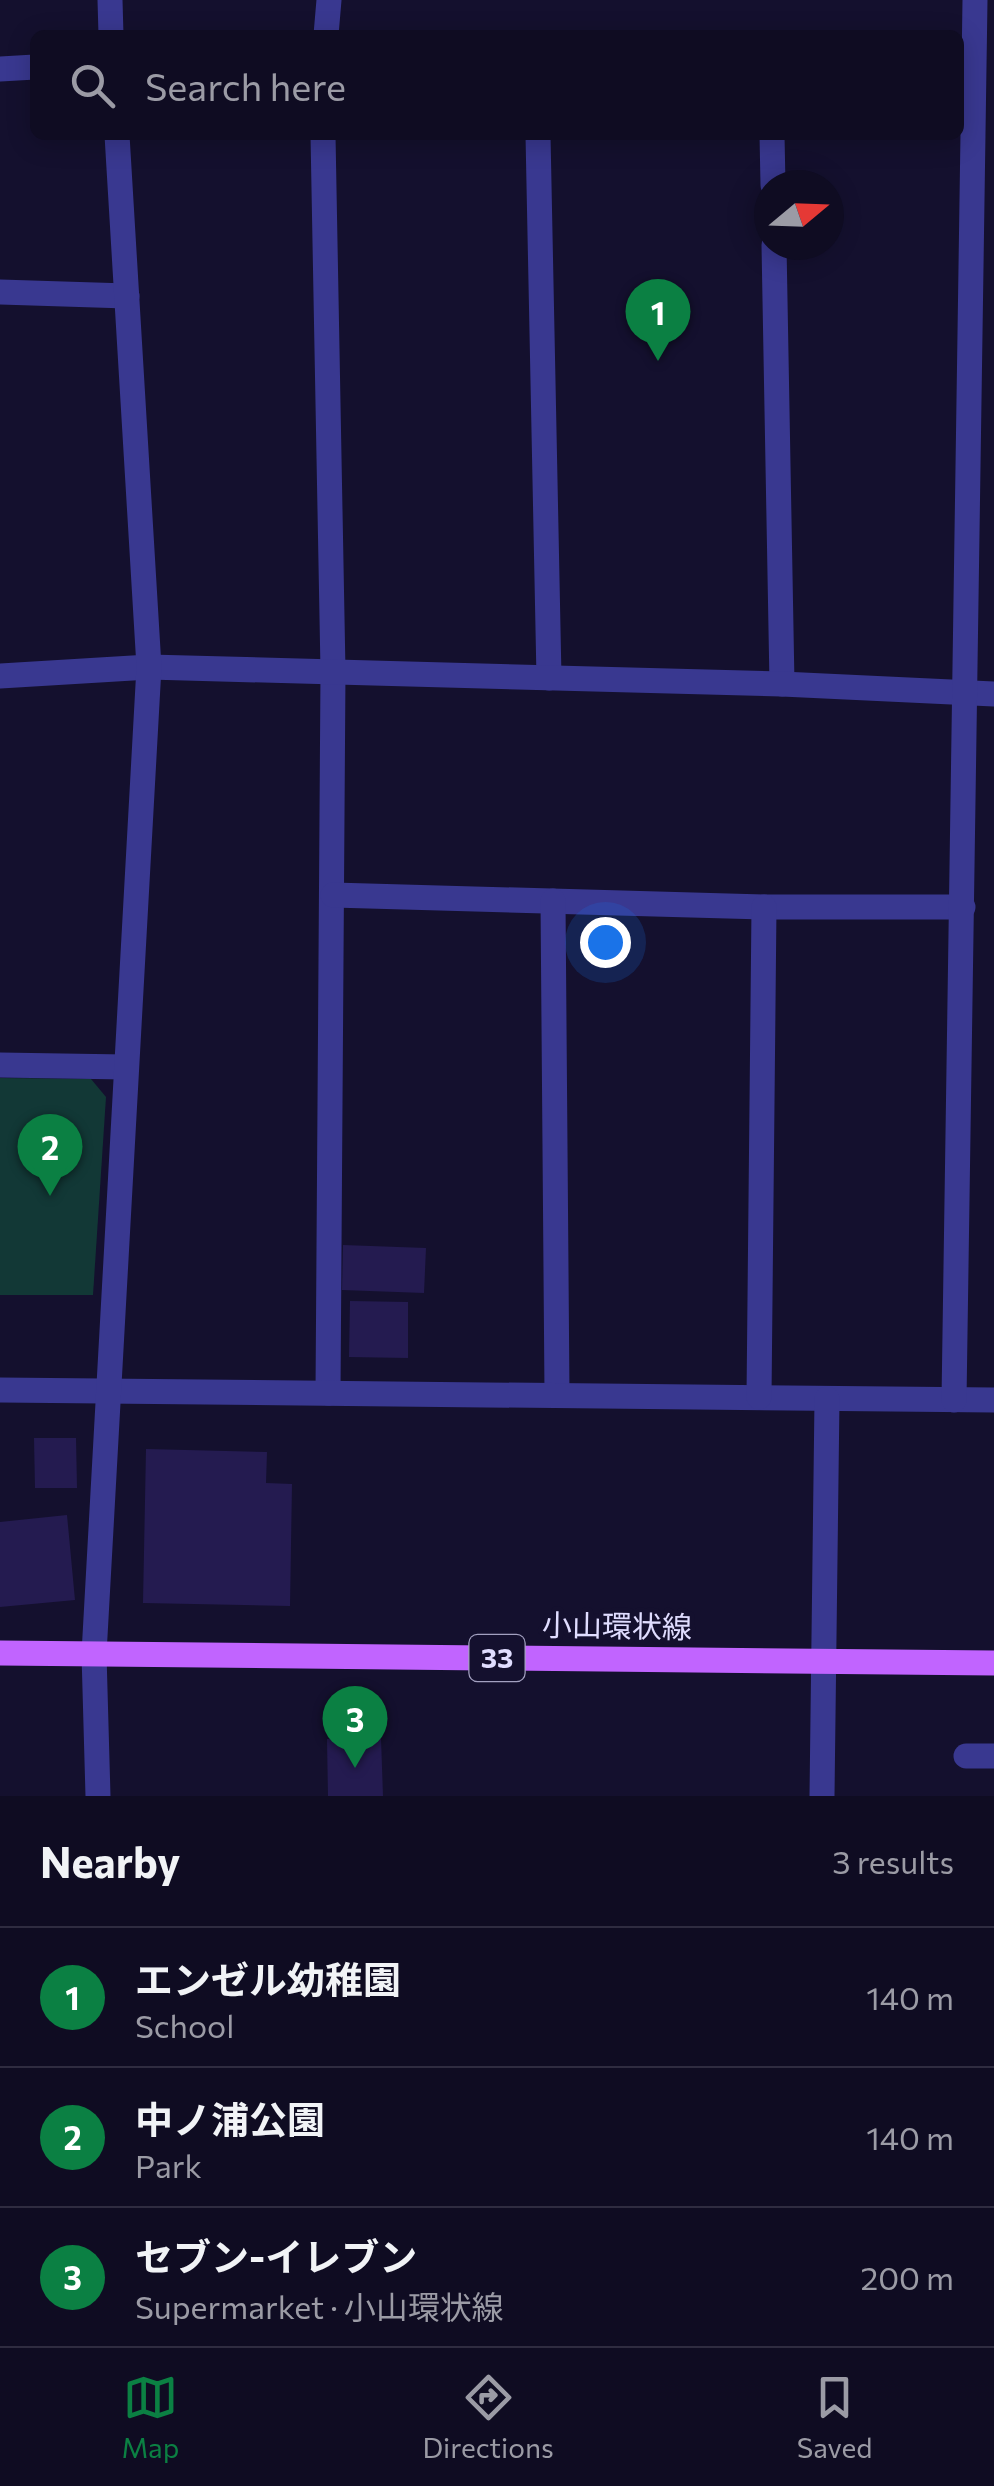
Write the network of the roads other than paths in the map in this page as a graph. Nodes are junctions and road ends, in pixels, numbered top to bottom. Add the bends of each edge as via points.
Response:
1 (110, 0) edge
2 (329, 0) edge
3 (976, 0) edge
4 (112, 30) edge
5 (326, 30) edge
6 (30, 67) edge
7 (0, 69) edge
8 (976, 76) edge
9 (117, 140) edge
10 (324, 140) edge
11 (538, 140) edge
12 (772, 140) edge
13 (773, 170) edge
14 (774, 260) edge
15 (0, 292) edge
16 (126, 296) junction
17 (149, 667) junction
18 (333, 671) junction
19 (0, 676) edge
20 (549, 678) junction
21 (782, 684) junction
22 (966, 692) junction
23 (994, 694) edge
24 (333, 896) junction
25 (553, 901) junction
26 (764, 907) junction
27 (963, 908) junction
28 (0, 1065) edge
29 (126, 1067) junction
30 (0, 1390) edge
31 (107, 1391) junction
32 (328, 1394) junction
33 (557, 1394) junction
34 (759, 1397) junction
35 (827, 1399) junction
36 (954, 1400) junction
37 (994, 1400) edge
38 (0, 1653) edge
39 (94, 1654) junction
40 (821, 1661) junction
41 (994, 1663) edge
42 (966, 1756) dead end
43 (994, 1756) edge
44 (98, 1796) edge
45 (822, 1796) edge

1 - 4 street
2 - 5 street
3 - 8 street
6 - 7 street
8 - 22 street
9 - 16 street
10 - 18 street
11 - 20 street
12 - 13 street
14 - 21 street
15 - 16 street
16 - 17 street
17 - 18 street
17 - 19 street
17 - 29 street
18 - 20 street
18 - 24 street
20 - 21 street
21 - 22 street
22 - 23 street
22 - 27 street
24 - 25 street
24 - 32 street
25 - 26 street
25 - 33 street
26 - 27 street
26 - 34 street
27 - 36 street
28 - 29 street
29 - 31 street
30 - 31 street
31 - 32 street
31 - 39 street
32 - 33 street
33 - 34 street
34 - 35 street
35 - 36 street
35 - 40 street
36 - 37 street
38 - 39 main road, 小山環状線 / 33
39 - 40 main road, 小山環状線 / 33
39 - 44 street
40 - 41 main road, 小山環状線 / 33
40 - 45 street
42 - 43 street

